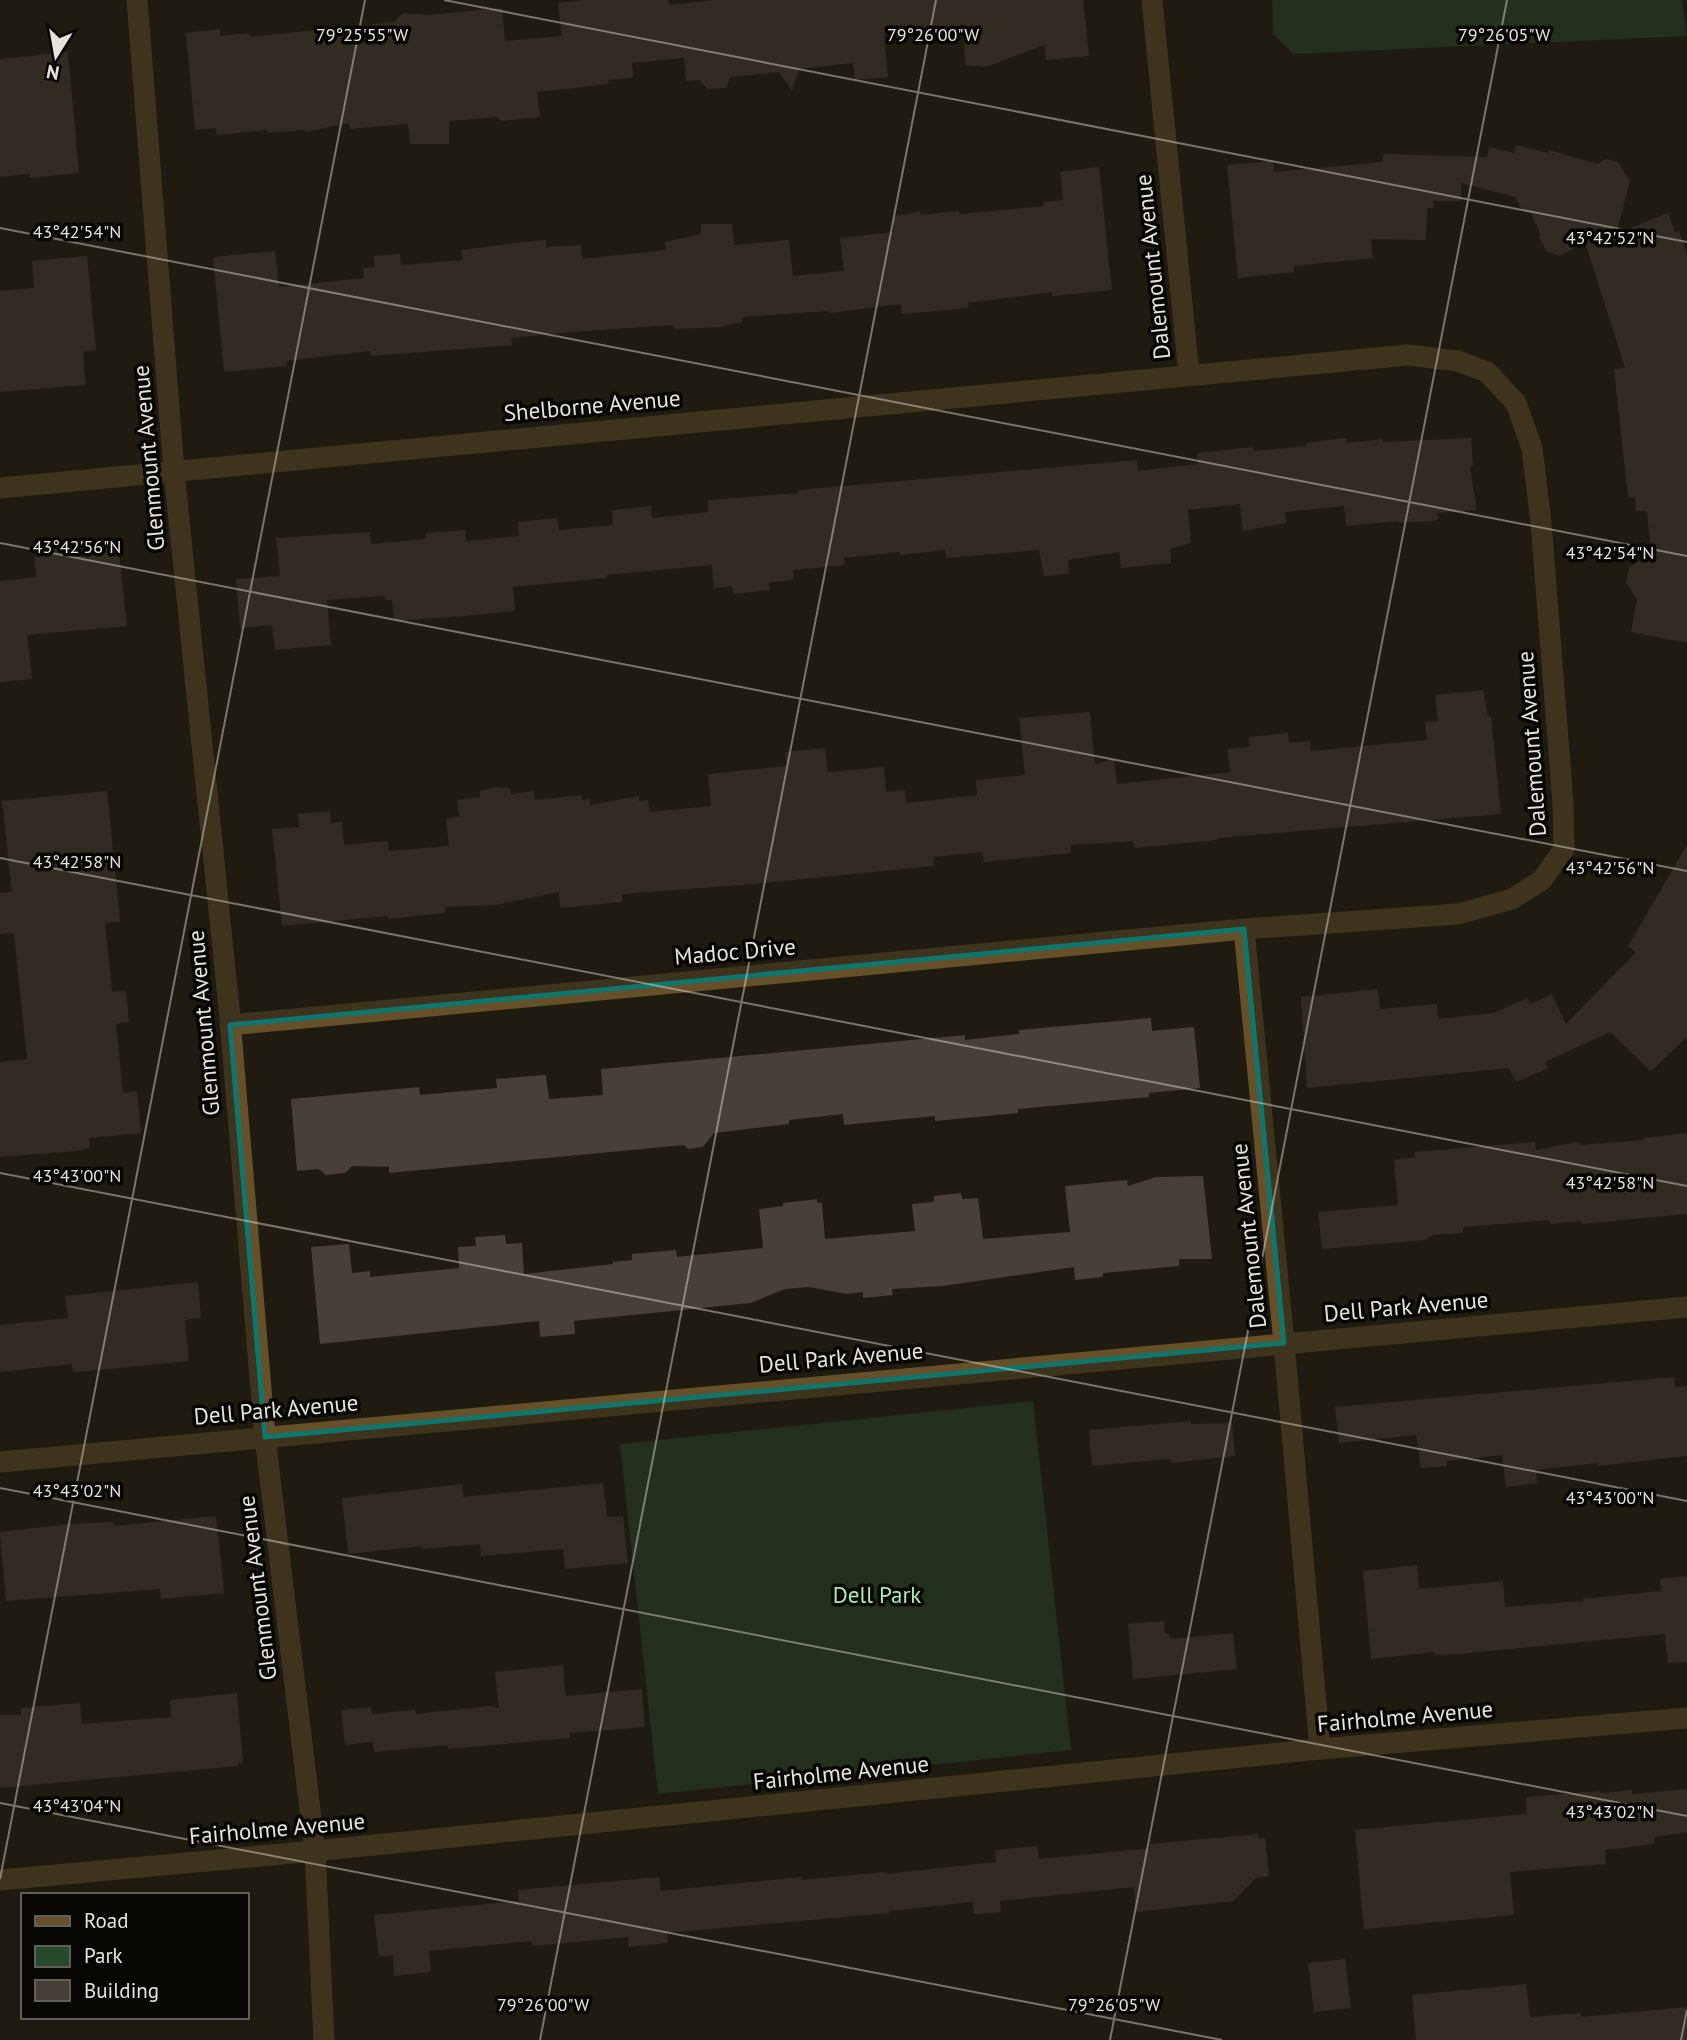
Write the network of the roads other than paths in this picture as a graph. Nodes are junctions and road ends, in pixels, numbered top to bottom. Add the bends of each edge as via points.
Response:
1 (137, 0) edge
2 (1152, 0) edge
3 (1189, 375) junction
4 (174, 471) junction
5 (0, 488) edge
6 (1244, 929) junction
7 (230, 1025) junction
8 (1687, 1307) edge
9 (1284, 1343) junction
10 (265, 1437) junction
11 (0, 1462) edge
12 (1687, 1718) edge
13 (1320, 1749) junction
14 (315, 1851) junction
15 (0, 1880) edge
16 (324, 2040) edge

1 - 4 street, Glenmount Avenue
2 - 3 street, Dalemount Avenue
3 - 4 street, Shelborne Avenue
3 - 6 street, Dalemount Avenue via 1408,355 1458,361 1487,372 1516,404 1532,448 1541,522 1564,838 1564,849 1542,880 1512,899 1458,914
4 - 5 street, Shelborne Avenue
4 - 7 street, Glenmount Avenue
6 - 7 street, Madoc Drive
6 - 9 street, Dalemount Avenue
7 - 10 street, Glenmount Avenue
8 - 9 street, Dell Park Avenue
9 - 10 street, Dell Park Avenue
9 - 13 street, Dalemount Avenue
10 - 11 street, Dell Park Avenue
10 - 14 street, Glenmount Avenue
12 - 13 street, Fairholme Avenue
13 - 14 street, Fairholme Avenue
14 - 15 street, Fairholme Avenue
14 - 16 street, Glenmount Avenue

